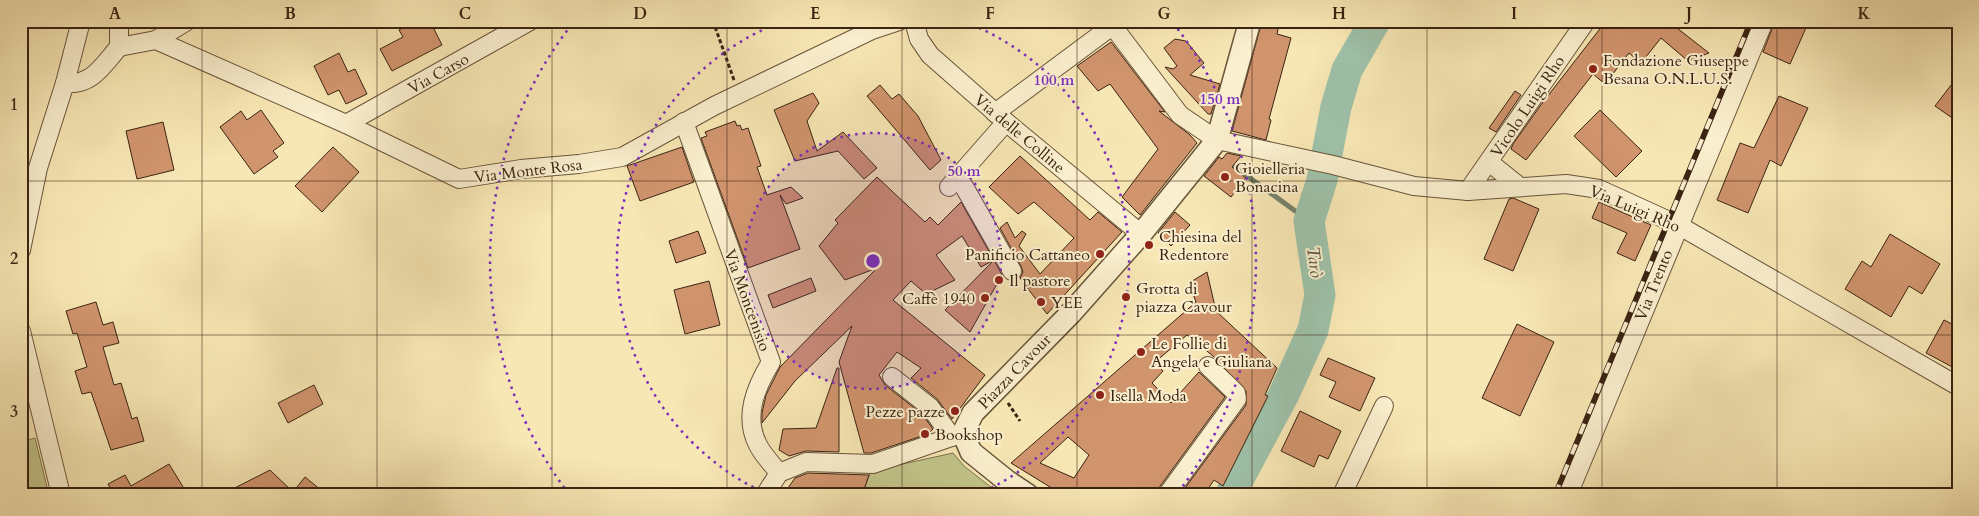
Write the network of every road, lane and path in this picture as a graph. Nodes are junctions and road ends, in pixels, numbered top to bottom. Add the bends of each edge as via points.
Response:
1 (81, 21) edge
2 (119, 21) edge
3 (188, 21) edge
4 (530, 21) edge
5 (714, 21) edge
6 (899, 21) edge
7 (914, 21) edge
8 (1250, 21) edge
9 (1586, 21) edge
10 (1764, 21) edge
11 (1110, 24) edge
12 (156, 40) junction
13 (119, 47) junction
14 (65, 83) junction
15 (739, 94) junction
16 (1001, 118) junction
17 (684, 122) junction
18 (346, 124) junction
19 (1217, 140) junction
20 (1489, 162) junction
21 (1520, 187) junction
22 (1468, 191) junction
23 (1678, 225) junction
24 (1141, 234) junction
25 (21, 250) edge
26 (1012, 271) dead end
27 (21, 331) edge
28 (1208, 366) dead end
29 (892, 377) dead end
30 (1958, 386) edge
31 (1384, 406) dead end
32 (957, 435) junction
33 (779, 473) junction
34 (61, 495) edge
35 (766, 495) edge
36 (1028, 495) edge
37 (1167, 495) edge
38 (1342, 495) edge
39 (1568, 495) edge

1 - 14 street
2 - 13 street
3 - 12 street
4 - 18 street, Via Carso
5 - 15 path
6 - 15 street, Via Monte Rosa via 872,30
7 - 16 street, Via delle Colline via 919,39 930,55
8 - 19 street
9 - 20 street, Vicolo Luigi Rho
10 - 23 street, Via Trento
11 - 16 street
11 - 19 street via 1180,115
12 - 13 street
12 - 18 street, Via Monte Rosa
13 - 14 street via 94,75 78,85
14 - 25 street via 38,168
15 - 17 street, Via Monte Rosa
16 - 24 street, Via delle Colline
16 - 26 street via 954,182
17 - 18 street, Via Monte Rosa via 622,157 459,179
17 - 33 street, Via Moncenisio via 771,362 756,389 750,421 758,445
19 - 22 street, Via Luigi Rho via 1414,186
19 - 24 street, Piazza Cavour
20 - 21 street
20 - 22 street, Vicolo Luigi Rho
21 - 22 street, Via Luigi Rho
21 - 23 street, Via Luigi Rho via 1566,184 1599,190
23 - 30 street, Via Luigi Rho
23 - 39 street, Via Trento
24 - 32 street, Piazza Cavour via 1071,313 996,387
27 - 34 street
28 - 37 street via 1236,393 1237,399
29 - 32 street via 930,407
31 - 38 street
32 - 33 street via 873,464 806,462
32 - 36 street via 971,452
33 - 35 street

